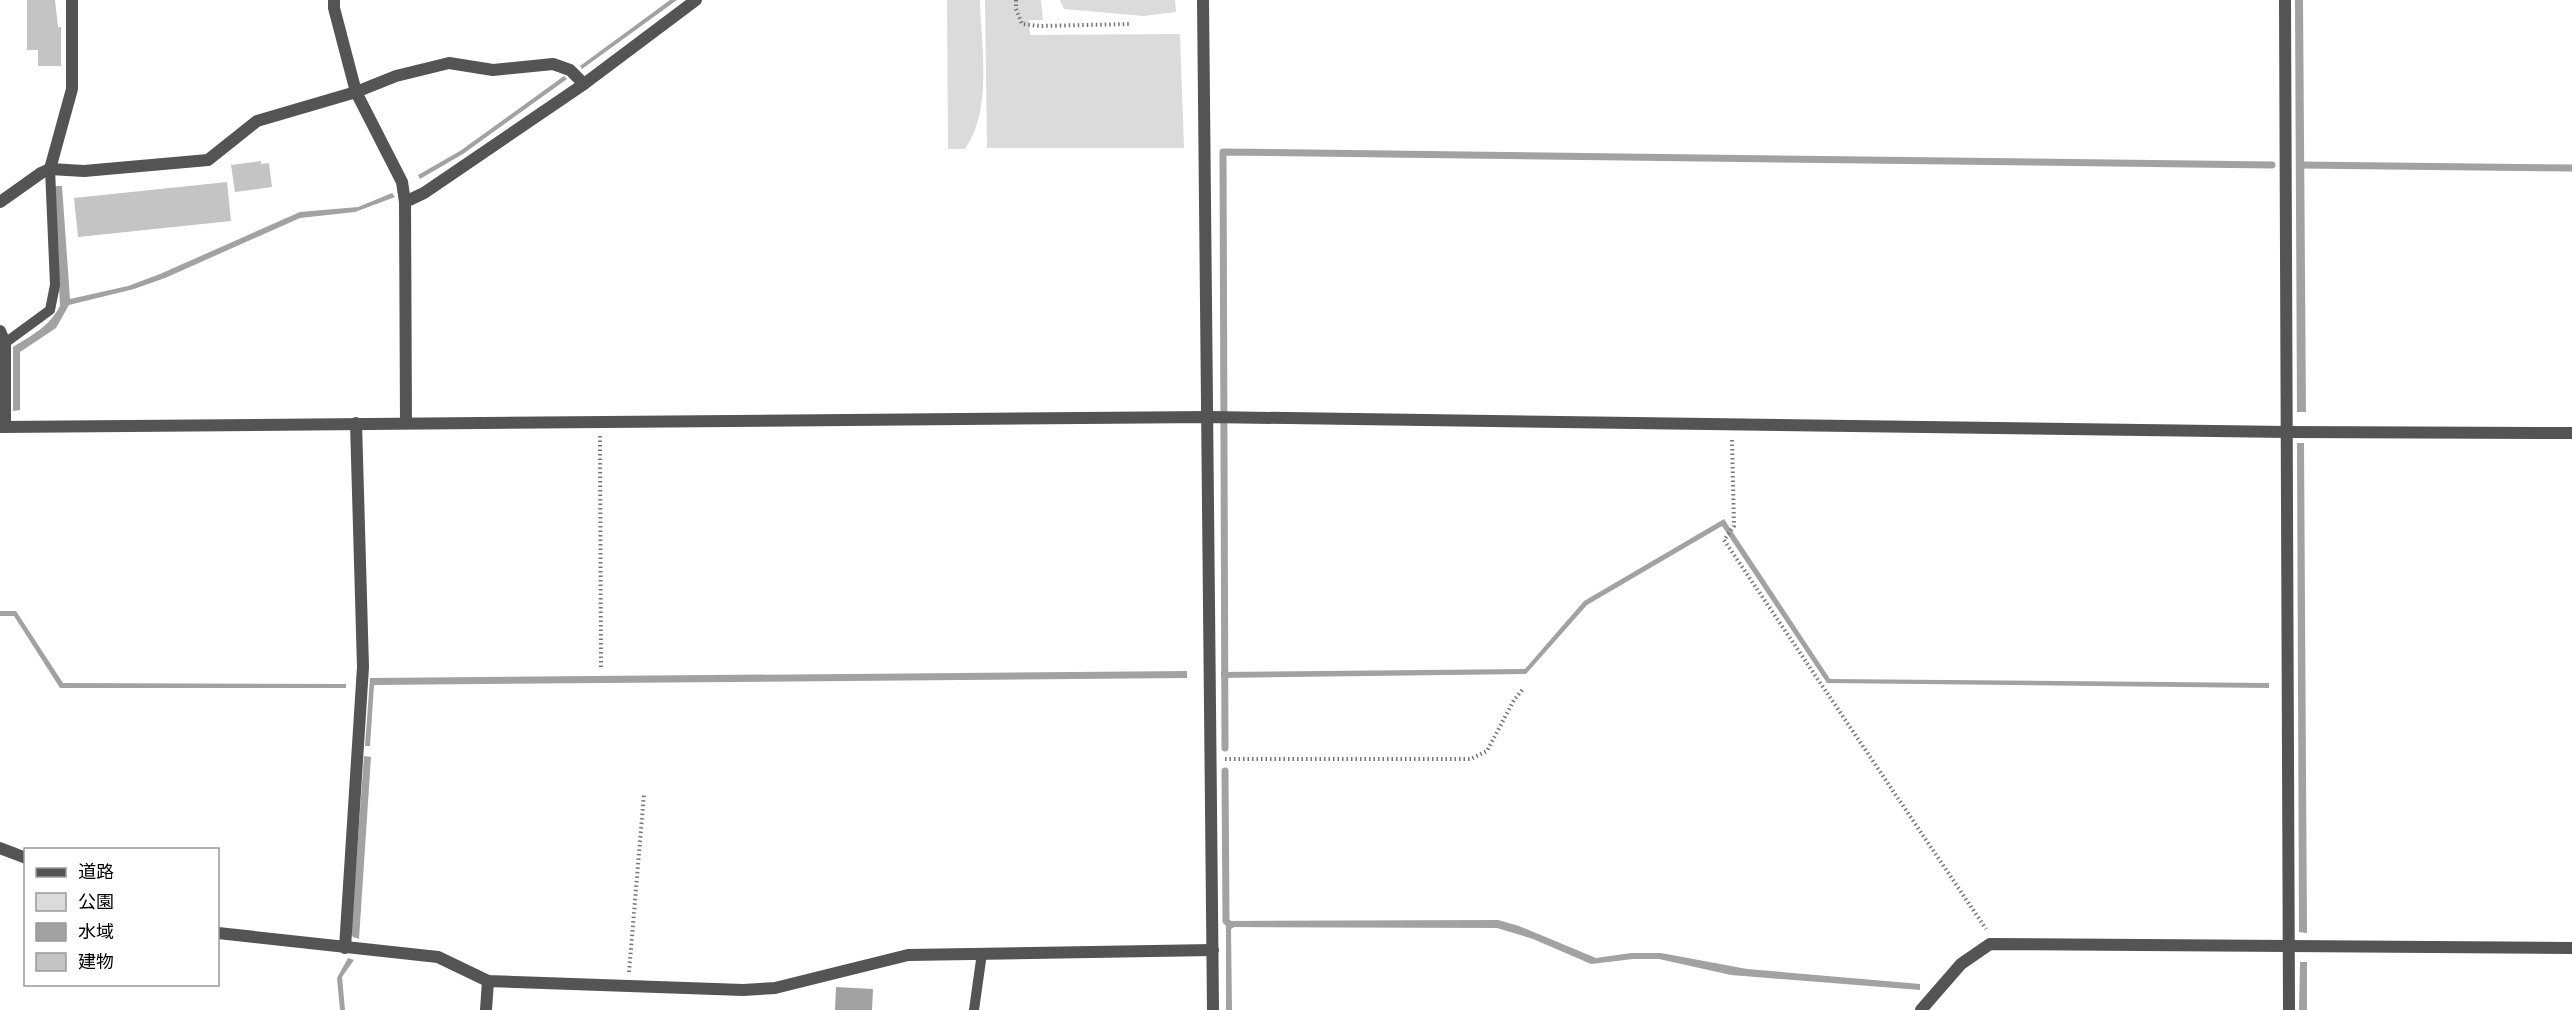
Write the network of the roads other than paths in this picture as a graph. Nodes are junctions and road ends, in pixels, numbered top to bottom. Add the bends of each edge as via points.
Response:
1 (72, 0) edge
2 (334, 0) edge
3 (696, 0) edge
4 (1203, 0) edge
5 (2285, 0) edge
6 (584, 84) junction
7 (356, 92) junction
8 (50, 169) junction
9 (0, 202) edge
10 (405, 202) junction
11 (3, 337) edge
12 (1209, 417) junction
13 (356, 423) junction
14 (406, 423) junction
15 (2, 427) edge
16 (2287, 432) junction
17 (2572, 433) edge
18 (0, 848) edge
19 (24, 857) edge
20 (219, 933) edge
21 (2289, 946) junction
22 (345, 948) junction
23 (2572, 948) edge
24 (1213, 950) junction
25 (982, 952) junction
26 (488, 981) junction
27 (486, 1010) edge
28 (974, 1010) edge
29 (1213, 1010) edge
30 (1921, 1010) edge
31 (2289, 1010) edge

1 - 8 street via 72,89
2 - 7 street
3 - 6 street
4 - 12 street
5 - 16 street
6 - 7 street via 570,70 553,64 494,70 450,63 396,76
6 - 10 street
7 - 8 street via 257,121 208,160 84,171
7 - 10 street via 402,182
8 - 9 street
8 - 11 lane via 55,285 50,310
10 - 14 street
11 - 15 street
12 - 14 street
12 - 16 street
12 - 24 street
13 - 14 street
13 - 15 street
13 - 22 street via 363,667
16 - 17 street
16 - 21 street
18 - 19 street
20 - 22 street
21 - 23 street
21 - 30 street via 1990,944 1961,964
21 - 31 street
22 - 26 street via 438,957
24 - 25 street
24 - 29 street
25 - 26 street via 908,955 775,988 743,990
25 - 28 lane
26 - 27 street

